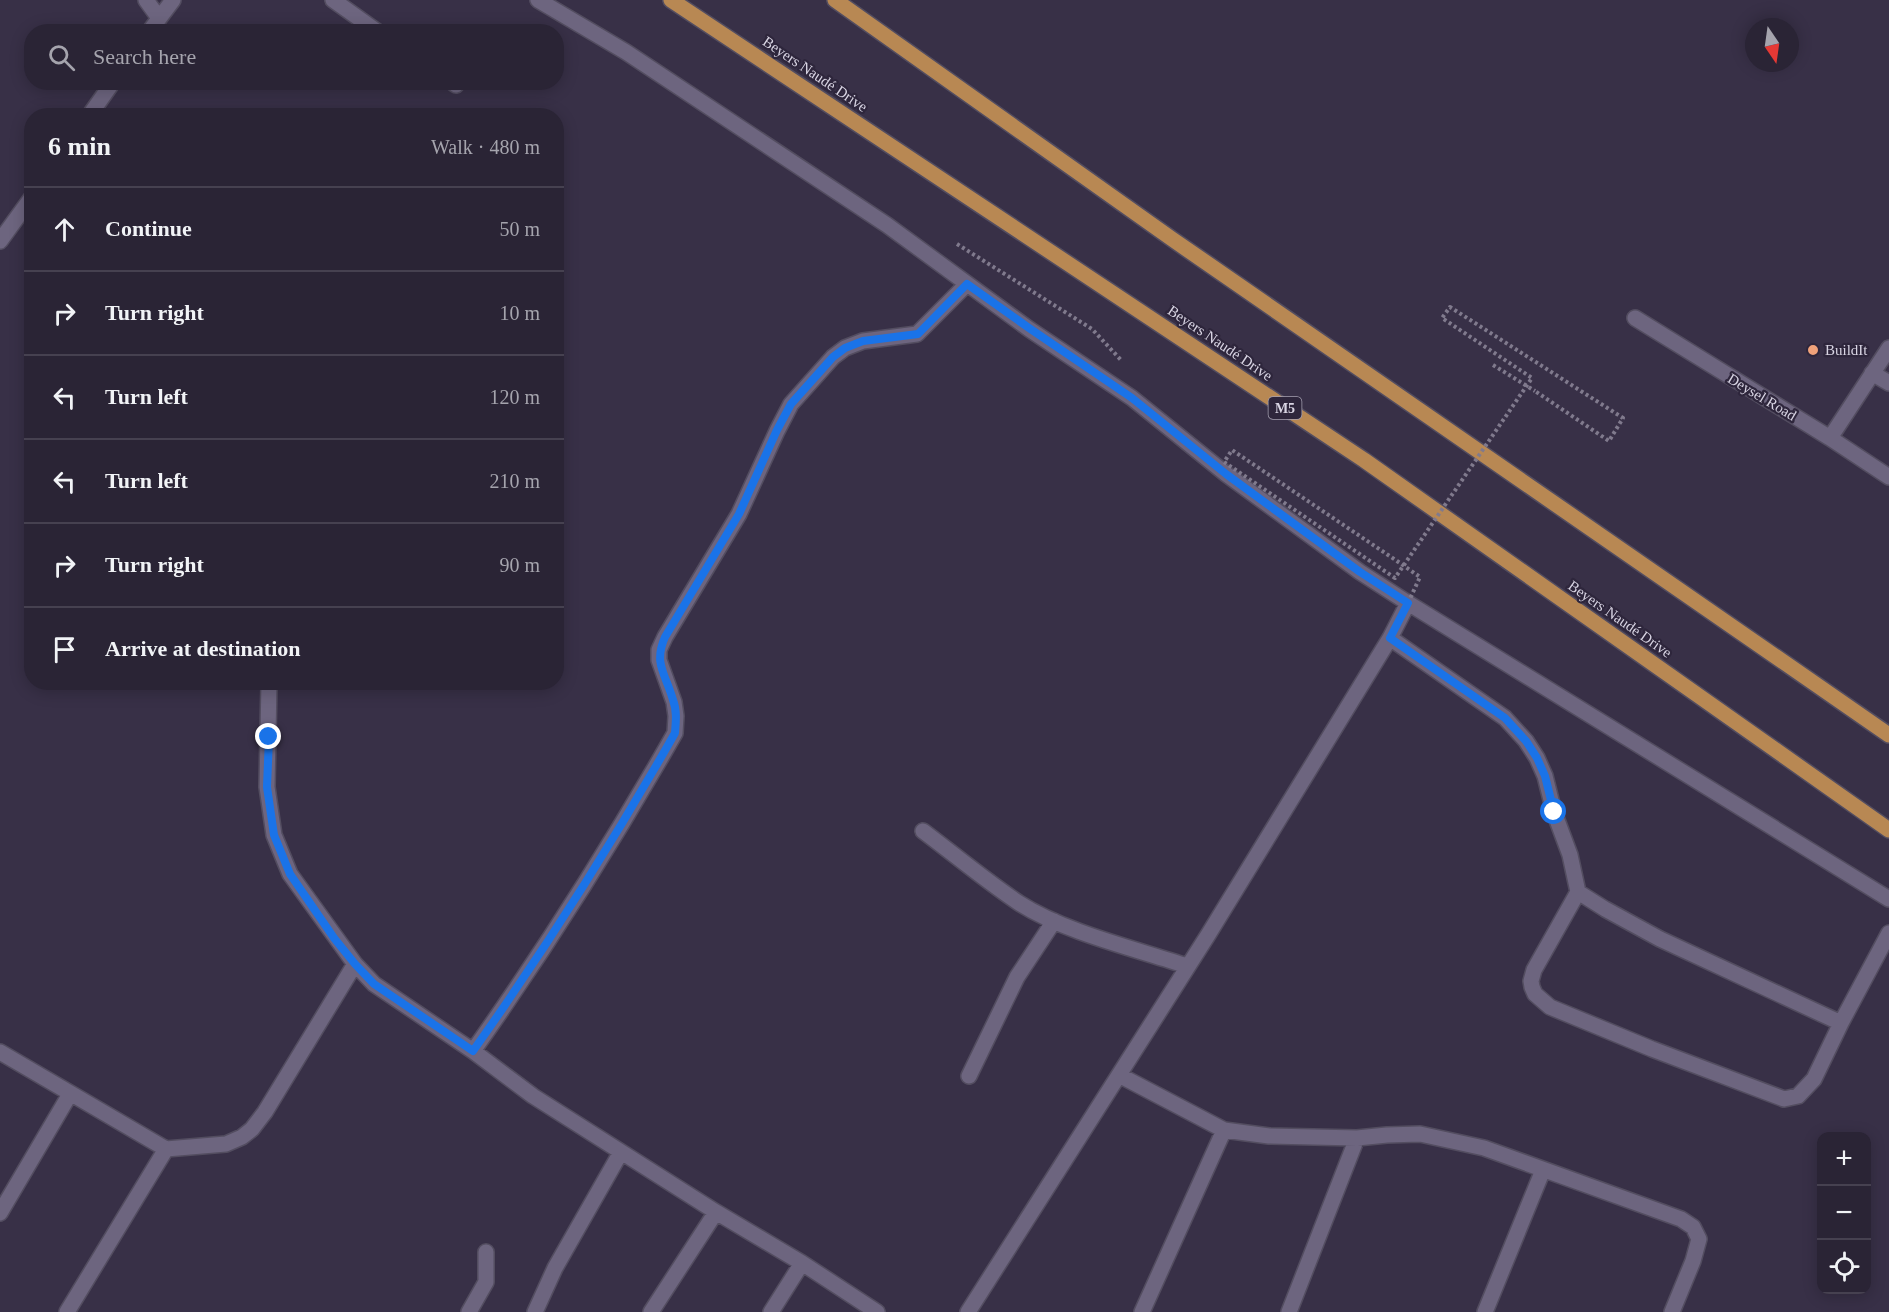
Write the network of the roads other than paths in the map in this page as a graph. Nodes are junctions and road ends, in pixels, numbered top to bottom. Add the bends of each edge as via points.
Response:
1 (147, 0) edge
2 (173, 0) edge
3 (333, 0) edge
4 (538, 0) edge
5 (671, 0) edge
6 (835, 0) edge
7 (159, 18) junction
8 (155, 24) edge
9 (367, 24) edge
10 (107, 90) edge
11 (95, 108) edge
12 (24, 208) edge
13 (0, 242) edge
14 (967, 284) junction
15 (1635, 318) dead end
16 (1889, 348) edge
17 (1872, 373) junction
18 (1889, 383) edge
19 (1830, 438) junction
20 (1889, 477) edge
21 (1408, 603) junction
22 (1390, 638) junction
23 (269, 690) edge
24 (1882, 728) edge
25 (1889, 735) edge
26 (923, 831) dead end
27 (1889, 831) edge
28 (1578, 892) junction
29 (1889, 899) edge
30 (1054, 921) junction
31 (1889, 933) edge
32 (355, 964) junction
33 (1187, 966) junction
34 (1841, 1023) junction
35 (473, 1051) junction
36 (0, 1052) edge
37 (1119, 1075) junction
38 (969, 1076) dead end
39 (70, 1094) junction
40 (1224, 1130) junction
41 (1357, 1138) junction
42 (166, 1149) junction
43 (621, 1152) junction
44 (1543, 1170) junction
45 (716, 1212) junction
46 (0, 1213) edge
47 (486, 1252) dead end
48 (802, 1263) junction
49 (67, 1312) edge
50 (469, 1312) edge
51 (535, 1312) edge
52 (651, 1312) edge
53 (771, 1312) edge
54 (877, 1312) edge
55 (968, 1312) edge
56 (1142, 1312) edge
57 (1289, 1312) edge
58 (1485, 1312) edge
59 (1672, 1312) edge

1 - 7 street
2 - 7 street
3 - 9 street
4 - 14 street via 626,52 887,225
5 - 27 main road, Beyers Naudé Drive / M5 via 1364,460
6 - 24 main road via 1172,239
7 - 8 street
10 - 11 street
12 - 13 street
14 - 21 street via 1132,398 1226,474
14 - 35 street via 918,334 863,341 845,348 791,404 739,514 659,650 674,702 675,733 588,880
15 - 19 street, Deysel Road
16 - 17 street
17 - 18 street
17 - 19 street
19 - 20 street, Deysel Road
21 - 22 street
21 - 29 street
22 - 28 street via 1505,718 1526,741 1545,776
22 - 33 street
23 - 32 street via 267,787 274,835 290,874
24 - 25 main road
26 - 30 street via 1020,904
28 - 34 street via 1660,939
28 - 34 street via 1531,981 1535,994 1550,1007 1784,1099 1798,1096 1814,1079
30 - 33 street
30 - 38 street via 1017,976
31 - 34 street
32 - 35 street via 374,984
32 - 42 street via 252,1129 226,1144
33 - 37 street
35 - 43 street via 533,1096
36 - 39 street
37 - 40 street
37 - 55 street
39 - 42 street
39 - 46 street
40 - 41 street via 1269,1136
40 - 56 street
41 - 44 street via 1420,1134 1484,1148
41 - 57 street
42 - 49 street
43 - 45 street
43 - 51 street via 555,1268
44 - 58 street
44 - 59 street via 1681,1219 1692,1227 1699,1239 1694,1261
45 - 48 street
45 - 52 street
47 - 50 street via 486,1282
48 - 53 street
48 - 54 street

